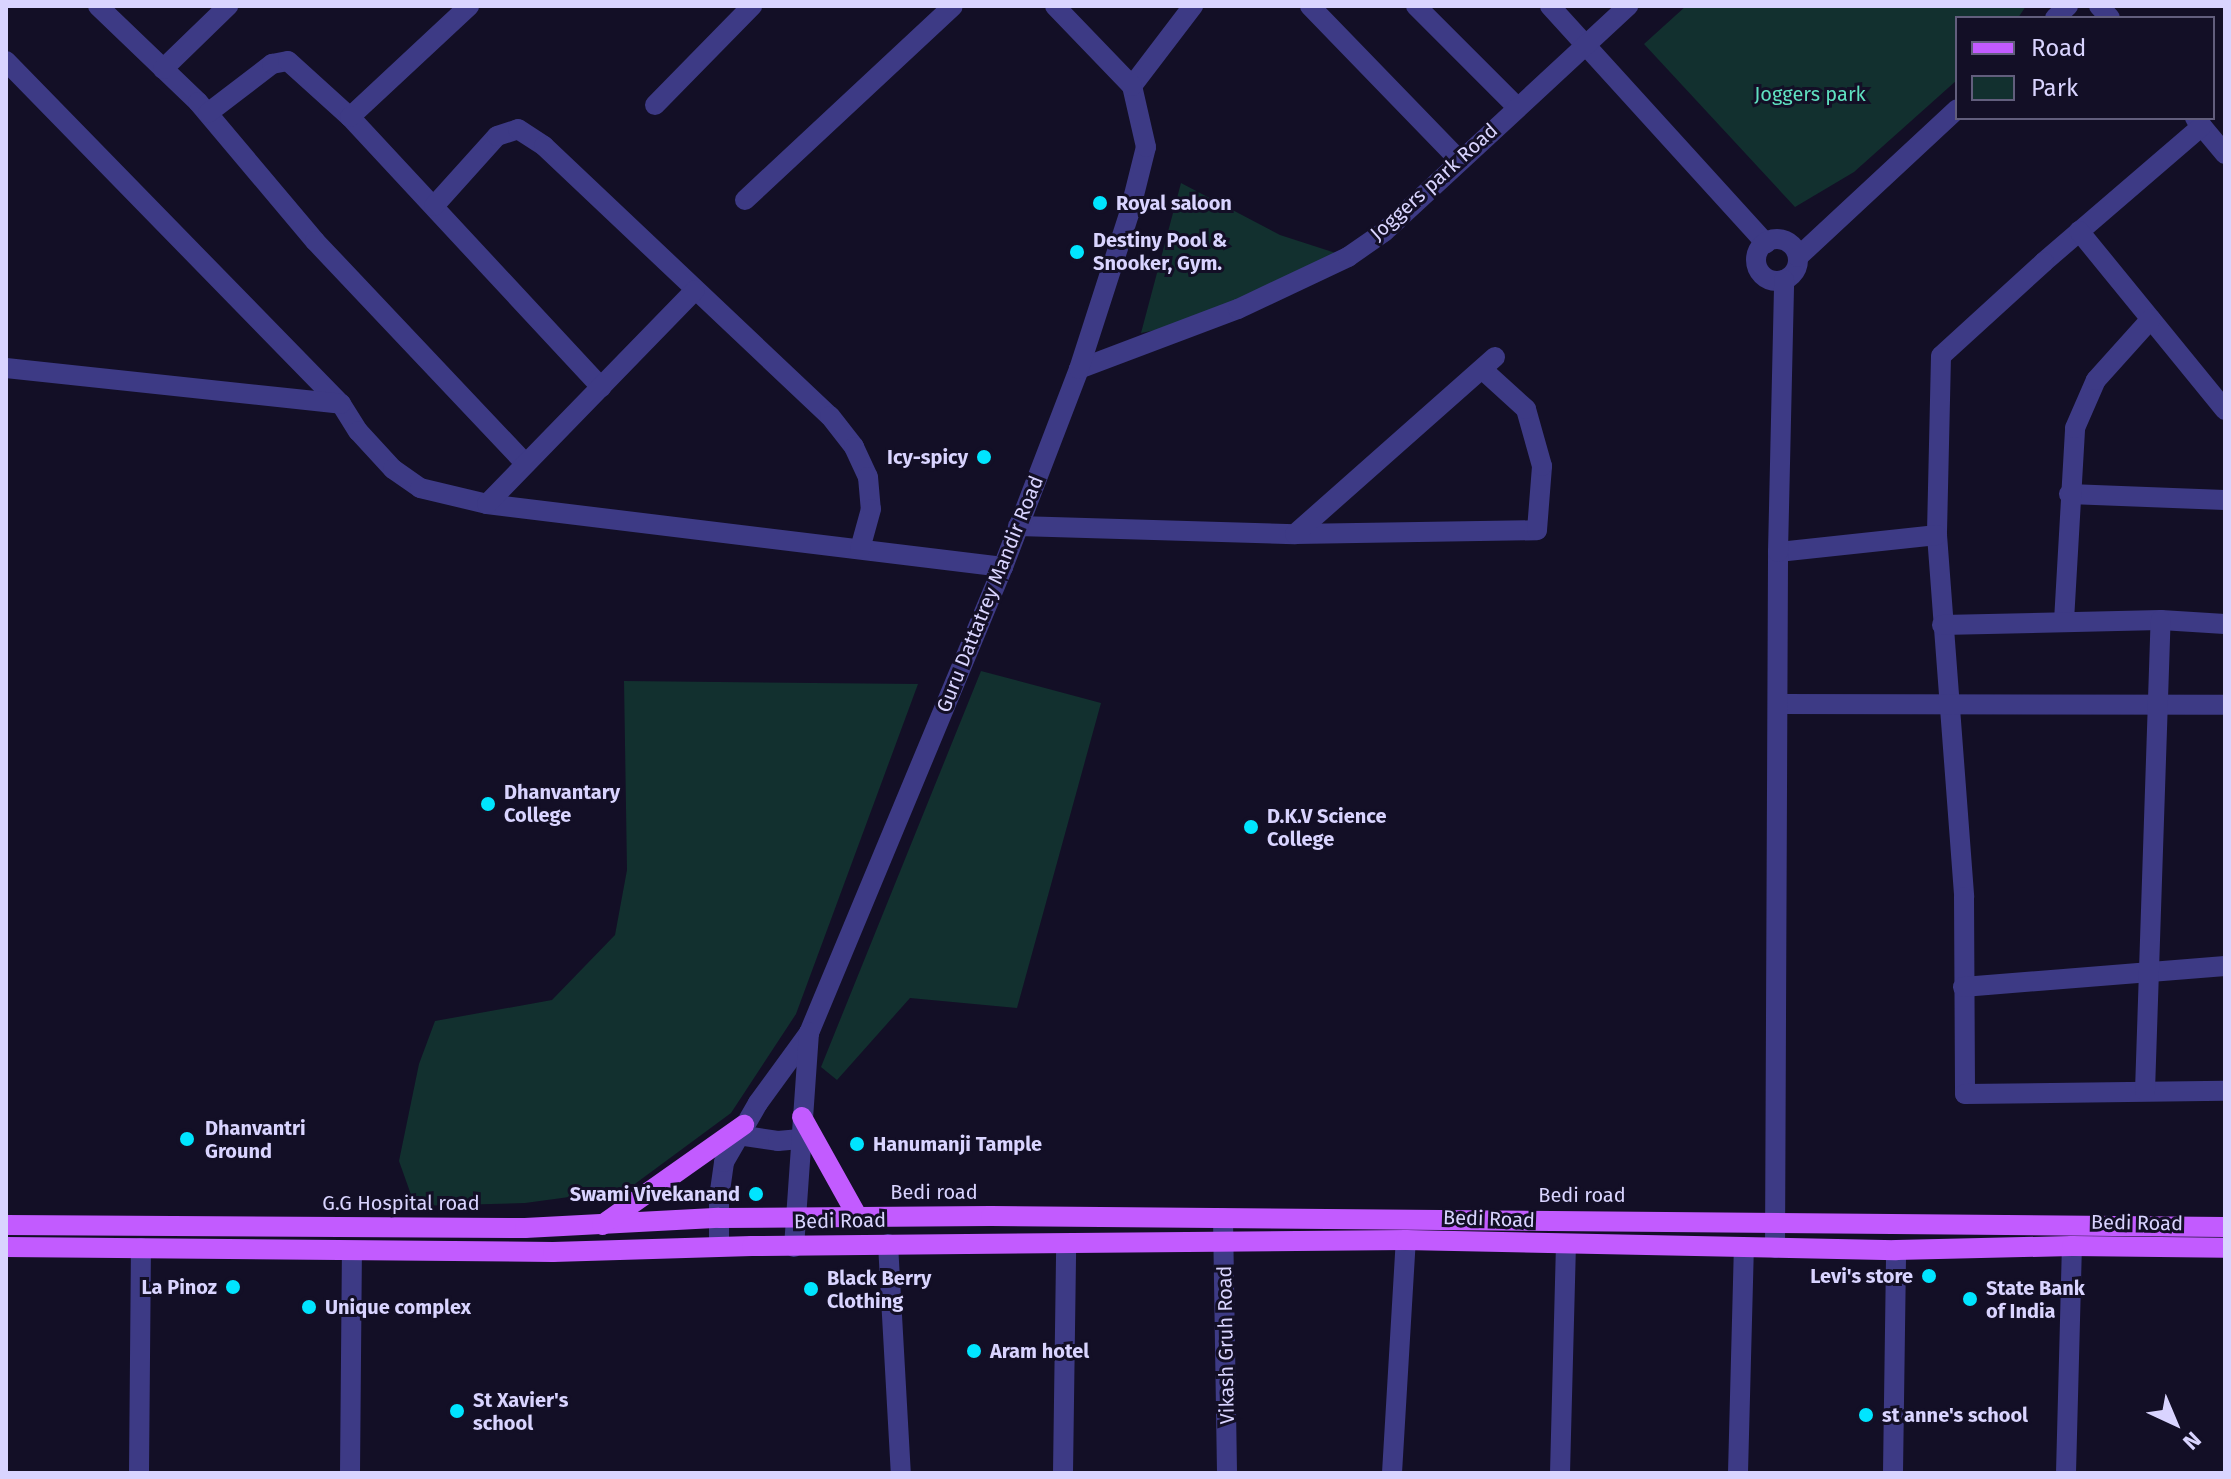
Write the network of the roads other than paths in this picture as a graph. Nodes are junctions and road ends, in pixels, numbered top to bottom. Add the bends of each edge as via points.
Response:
1 (98, 6) edge
2 (228, 6) edge
3 (469, 6) edge
4 (752, 6) edge
5 (953, 6) edge
6 (1055, 6) edge
7 (1193, 6) edge
8 (1310, 6) edge
9 (1416, 6) edge
10 (1550, 6) edge
11 (1628, 6) edge
12 (1586, 46) junction
13 (163, 69) junction
14 (10, 74) edge
15 (1132, 86) junction
16 (655, 105) dead end
17 (1517, 107) junction
18 (1955, 111) edge
19 (208, 113) junction
20 (350, 117) junction
21 (2198, 122) edge
22 (2225, 154) edge
23 (1459, 160) junction
24 (745, 200) dead end
25 (434, 206) junction
26 (2079, 231) junction
27 (1766, 243) junction
28 (1798, 257) junction
29 (1784, 280) junction
30 (695, 290) junction
31 (2151, 319) junction
32 (6, 368) edge
33 (1079, 369) junction
34 (601, 387) junction
35 (341, 404) junction
36 (2225, 410) edge
37 (525, 463) junction
38 (2069, 494) junction
39 (2225, 500) edge
40 (487, 504) junction
41 (1018, 526) junction
42 (1295, 534) junction
43 (1937, 535) junction
44 (860, 549) junction
45 (1778, 552) junction
46 (1003, 567) junction
47 (2161, 620) junction
48 (2064, 621) junction
49 (2225, 624) edge
50 (1942, 625) junction
51 (1779, 704) junction
52 (1948, 704) junction
53 (2159, 704) junction
54 (2225, 705) edge
55 (2225, 966) edge
56 (2150, 972) junction
57 (1963, 987) junction
58 (809, 1033) junction
59 (2145, 1091) junction
60 (2225, 1091) edge
61 (802, 1117) junction
62 (741, 1130) junction
63 (800, 1139) junction
64 (857, 1216) junction
65 (795, 1217) junction
66 (719, 1218) junction
67 (1223, 1218) junction
68 (1775, 1220) junction
69 (6, 1225) edge
70 (602, 1225) junction
71 (2225, 1227) edge
72 (1406, 1240) junction
73 (1225, 1243) junction
74 (888, 1244) junction
75 (1066, 1245) junction
76 (719, 1246) junction
77 (1566, 1246) junction
78 (2072, 1246) junction
79 (6, 1247) edge
80 (794, 1247) junction
81 (141, 1248) junction
82 (1744, 1248) junction
83 (1775, 1248) junction
84 (2225, 1248) edge
85 (1896, 1250) junction
86 (352, 1251) junction
87 (139, 1473) edge
88 (350, 1473) edge
89 (901, 1473) edge
90 (1063, 1473) edge
91 (1227, 1473) edge
92 (1392, 1473) edge
93 (1560, 1473) edge
94 (1738, 1473) edge
95 (1893, 1473) edge
96 (2066, 1473) edge

1 - 13 street
2 - 13 street
3 - 20 street
4 - 16 street
5 - 24 street
6 - 15 street
7 - 15 street
8 - 23 street
9 - 17 street
10 - 12 street
11 - 12 street, Joggers park Road
12 - 17 street, Joggers park Road
12 - 27 street
13 - 19 street
14 - 35 street
15 - 33 street, Guru Dattatrey Mandir Road via 1146,147
17 - 23 street, Joggers park Road
18 - 28 street
19 - 20 street via 272,64 288,61
19 - 37 street via 315,241
20 - 25 street
21 - 22 street
21 - 26 street
23 - 33 street, Joggers park Road via 1384,232 1348,257 1238,309
25 - 30 street via 497,136 518,129 555,156
25 - 34 street
26 - 31 street
26 - 43 street via 1941,356
27 - 28 street via 1785,241
27 - 29 street via 1756,260 1760,272 1771,280
28 - 29 street via 1795,271
29 - 45 street
30 - 34 street
30 - 44 street via 830,416 854,447 868,477 871,509
31 - 36 street
31 - 38 street via 2086,397 2075,428
32 - 35 street
33 - 41 street, Guru Dattatrey Mandir Road
34 - 37 street
35 - 40 street via 393,469 420,488
37 - 40 street
38 - 39 street
38 - 48 street
40 - 44 street
41 - 42 street
41 - 46 street, Guru Dattatrey Mandir Road
42 - 42 street via 1537,530 1542,466 1526,409 1488,363
43 - 45 street
43 - 50 street
44 - 46 street
45 - 51 street
46 - 58 street, Guru Dattatrey Mandir Road
47 - 48 street
47 - 49 street
47 - 53 street
48 - 50 street
50 - 52 street
51 - 52 street
51 - 68 street
52 - 53 street
52 - 57 street via 1964,897
53 - 54 street
53 - 56 street
55 - 56 street
56 - 57 street
56 - 59 street
57 - 59 street via 1965,1094
58 - 61 street, Guru Dattatrey Mandir Road
58 - 62 street, Guru Dattatrey Mandir Road
59 - 60 street
61 - 63 street, Guru Dattatrey Mandir Road
61 - 64 main road
62 - 63 street via 778,1141
62 - 66 street, Guru Dattatrey Mandir Road via 724,1162
62 - 70 main road
63 - 65 street, Guru Dattatrey Mandir Road
64 - 65 main road, Bedi road
64 - 67 main road, Bedi road
65 - 66 main road, G.G Hospital road
65 - 80 street, Guru Dattatrey Mandir Road
66 - 70 main road, G.G Hospital road
66 - 76 street, Guru Dattatrey Mandir Road
67 - 68 main road, Bedi road
67 - 73 street, Vikash Gruh Road
68 - 71 main road, Bedi road
68 - 83 street
69 - 70 main road, G.G Hospital road
72 - 73 main road, Bedi Road
72 - 77 main road, Bedi Road
72 - 92 street
73 - 75 main road, Bedi Road
73 - 91 street, Vikash Gruh Road
74 - 75 main road, Bedi Road
74 - 80 main road, Bedi Road
74 - 89 street
75 - 90 street
76 - 80 main road, Bedi Road
76 - 86 main road
77 - 82 main road, Bedi Road
77 - 93 street
78 - 84 main road, Bedi Road
78 - 85 main road, Bedi Road
78 - 96 street
79 - 81 main road
81 - 86 main road
81 - 87 street
82 - 83 main road, Bedi Road
82 - 94 street
83 - 85 main road, Bedi Road
85 - 95 street
86 - 88 street

